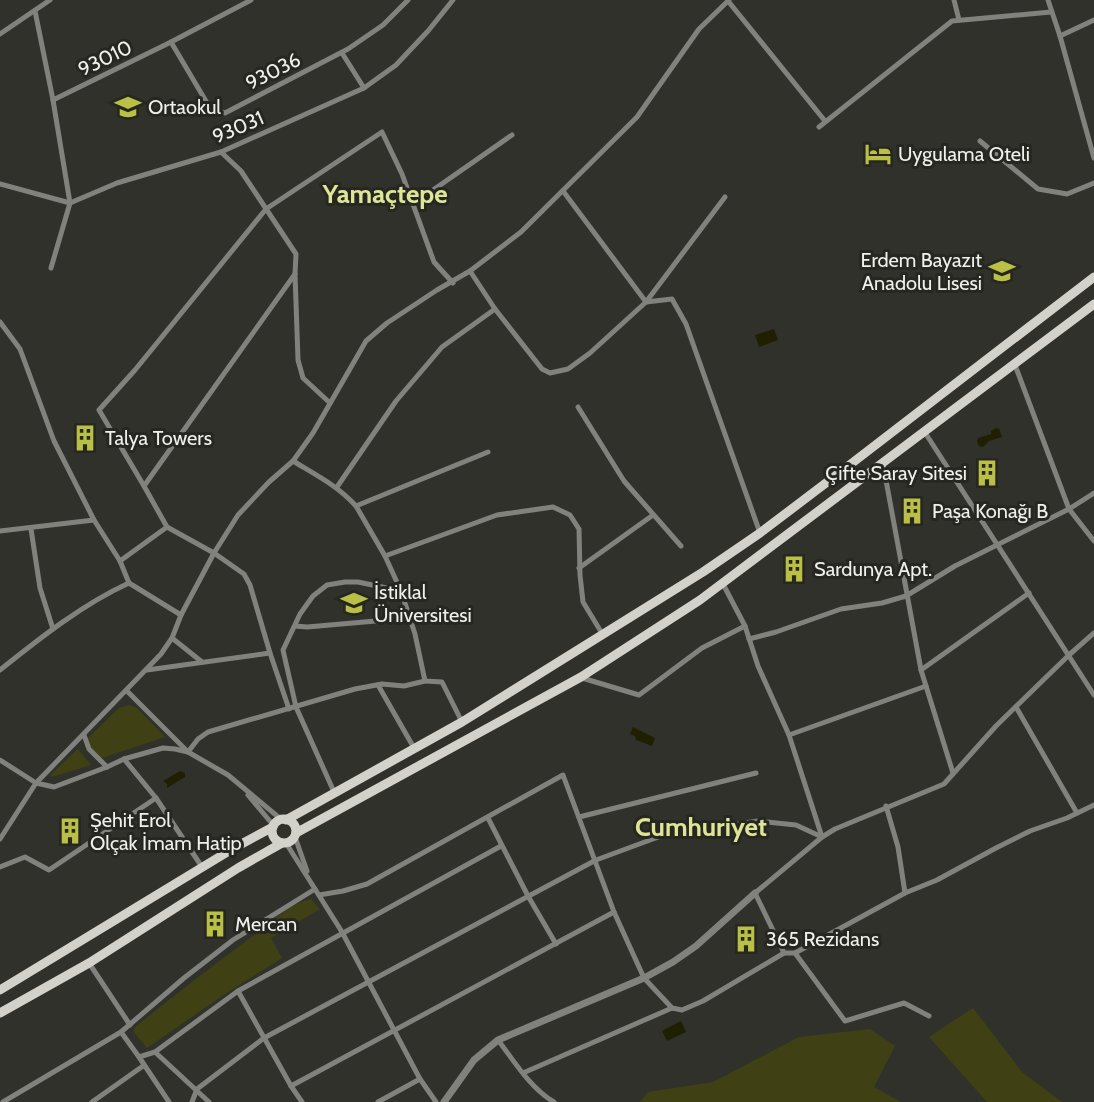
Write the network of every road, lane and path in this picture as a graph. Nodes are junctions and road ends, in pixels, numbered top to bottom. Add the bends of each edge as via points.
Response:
1 (50, 0) edge
2 (232, 0) edge
3 (251, 0) edge
4 (408, 0) edge
5 (453, 0) edge
6 (728, 0) edge
7 (954, 0) edge
8 (1048, 0) edge
9 (236, 8) junction
10 (35, 11) junction
11 (1051, 12) junction
12 (959, 20) junction
13 (1094, 20) edge
14 (0, 34) edge
15 (1060, 36) junction
16 (171, 42) junction
17 (342, 52) junction
18 (364, 88) junction
19 (53, 100) junction
20 (825, 121) junction
21 (819, 127) dead end
22 (512, 135) dead end
23 (980, 141) dead end
24 (221, 152) junction
25 (1094, 158) edge
26 (1094, 183) edge
27 (0, 184) edge
28 (563, 191) junction
29 (725, 197) dead end
30 (70, 203) junction
31 (413, 204) junction
32 (266, 209) junction
33 (51, 268) dead end
34 (470, 271) junction
35 (295, 274) junction
36 (1094, 277) edge
37 (453, 283) junction
38 (646, 302) junction
39 (1094, 304) edge
40 (495, 309) junction
41 (0, 322) edge
42 (1015, 365) junction
43 (330, 404) junction
44 (578, 407) dead end
45 (924, 431) junction
46 (488, 452) dead end
47 (293, 461) junction
48 (883, 464) junction
49 (144, 486) junction
50 (337, 487) junction
51 (1094, 493) edge
52 (356, 506) junction
53 (1069, 509) junction
54 (653, 515) junction
55 (94, 520) junction
56 (168, 527) junction
57 (31, 529) junction
58 (0, 531) edge
59 (760, 533) junction
60 (1094, 541) edge
61 (997, 544) junction
62 (681, 546) dead end
63 (214, 553) junction
64 (385, 556) junction
65 (120, 561) junction
66 (579, 568) junction
67 (129, 583) junction
68 (723, 584) junction
69 (401, 591) junction
70 (1029, 593) junction
71 (906, 596) junction
72 (181, 615) junction
73 (410, 618) junction
74 (295, 626) junction
75 (745, 626) junction
76 (52, 629) junction
77 (1094, 633) edge
78 (603, 635) junction
79 (172, 639) junction
80 (749, 639) junction
81 (270, 653) junction
82 (1069, 655) junction
83 (202, 662) junction
84 (0, 670) edge
85 (146, 670) junction
86 (921, 670) junction
87 (581, 678) junction
88 (425, 681) junction
89 (378, 685) junction
90 (926, 686) junction
91 (126, 691) junction
92 (1094, 695) edge
93 (296, 707) junction
94 (1016, 707) junction
95 (289, 709) junction
96 (462, 722) junction
97 (84, 735) junction
98 (789, 735) junction
99 (414, 748) junction
100 (188, 752) junction
101 (124, 759) junction
102 (0, 760) edge
103 (108, 767) junction
104 (756, 773) dead end
105 (953, 773) junction
106 (36, 783) junction
107 (239, 785) junction
108 (334, 792) junction
109 (156, 798) junction
110 (1094, 805) edge
111 (886, 806) junction
112 (1077, 813) junction
113 (579, 817) junction
114 (488, 818) junction
115 (279, 823) junction
116 (295, 835) junction
117 (822, 837) junction
118 (0, 839) edge
119 (284, 843) junction
120 (501, 846) junction
121 (596, 860) junction
122 (0, 867) edge
123 (202, 867) junction
124 (311, 882) junction
125 (315, 889) junction
126 (755, 893) junction
127 (905, 894) junction
128 (319, 895) junction
129 (528, 896) junction
130 (614, 912) junction
131 (342, 932) junction
132 (556, 944) junction
133 (784, 953) junction
134 (795, 953) junction
135 (89, 963) junction
136 (644, 978) junction
137 (367, 982) junction
138 (0, 990) edge
139 (238, 992) junction
140 (672, 1008) junction
141 (0, 1013) edge
142 (929, 1016) dead end
143 (130, 1025) junction
144 (394, 1031) junction
145 (121, 1032) junction
146 (264, 1038) junction
147 (498, 1040) junction
148 (155, 1052) junction
149 (139, 1057) junction
150 (143, 1066) junction
151 (523, 1073) junction
152 (420, 1079) junction
153 (291, 1086) junction
154 (196, 1089) junction
155 (548, 1101) edge
156 (3, 1102) edge
157 (92, 1102) edge
158 (169, 1102) edge
159 (192, 1102) edge
160 (208, 1102) edge
161 (302, 1102) edge
162 (378, 1102) edge
163 (436, 1102) edge
164 (444, 1102) edge

1 - 10 street
2 - 9 street
3 - 9 street, 93010
4 - 17 street, 93036 via 383,25
5 - 18 street, 93031 via 396,65
6 - 20 street
6 - 28 street via 699,30 637,117
7 - 12 street
8 - 11 street
9 - 16 street, 93010
10 - 14 street
10 - 19 street, 93010
11 - 12 street
11 - 15 street
12 - 20 street via 952,21
13 - 15 street
15 - 25 street
16 - 17 street, 93036 via 210,108 225,112
16 - 19 street, 93010
17 - 18 street
18 - 24 street, 93031
19 - 30 street
20 - 21 street
22 - 31 street
23 - 26 street via 1038,189 1067,194
24 - 30 street, 93031 via 117,183
24 - 32 street via 241,171
27 - 30 street
28 - 34 street via 521,232
28 - 38 street
29 - 38 street
30 - 33 street
31 - 32 street via 382,132
31 - 37 street via 434,262
32 - 35 street via 296,254
32 - 49 street via 99,410
34 - 37 street
34 - 40 street
35 - 43 street via 297,360 303,378
35 - 49 street
36 - 59 main road
37 - 43 street via 387,323 366,341
38 - 40 street via 590,353 557,373 542,369
38 - 59 street via 672,299 686,324
39 - 42 main road
40 - 50 street via 442,347 396,401
41 - 55 street via 20,349 54,441
42 - 45 main road
42 - 53 street
43 - 47 street
44 - 54 street via 624,481
45 - 48 main road
45 - 61 street
46 - 52 street
47 - 50 street
47 - 63 street via 238,515
48 - 68 main road
48 - 71 street
49 - 56 street
50 - 52 street
51 - 53 street
52 - 64 street
53 - 60 street
53 - 61 street
54 - 62 street
54 - 66 street
55 - 57 street
55 - 65 street
56 - 63 street
56 - 65 street
57 - 58 street
57 - 76 street via 40,588
59 - 78 main road
61 - 70 street
61 - 71 street
63 - 72 street
63 - 81 street via 244,574
64 - 66 street via 497,515 553,507 570,515 579,529
64 - 69 street
65 - 67 street
66 - 78 street via 583,602
67 - 72 street
67 - 76 street
68 - 75 street
68 - 87 main road
69 - 73 street
69 - 74 street via 358,582 327,585 313,596
70 - 82 street
70 - 86 street
71 - 80 street via 842,609
71 - 86 street
72 - 79 street
73 - 74 street
73 - 88 street
74 - 93 street via 283,650
75 - 80 street
75 - 87 street via 702,648 639,695
76 - 84 street
77 - 82 street
78 - 96 main road
79 - 83 street
79 - 85 street
80 - 98 street
81 - 83 street
81 - 95 street
82 - 92 street
82 - 94 street
83 - 85 street
85 - 91 street
86 - 90 street
87 - 116 main road
88 - 89 street via 404,686
88 - 96 street via 442,682
89 - 93 street via 355,688
89 - 99 street
90 - 98 street
90 - 105 street
91 - 97 street
91 - 100 street
93 - 95 street
93 - 108 street
94 - 105 street
94 - 112 street
95 - 100 street via 208,732
96 - 99 main road
97 - 103 street via 89,749
97 - 106 street
98 - 117 street
99 - 108 main road
100 - 101 street via 163,748
100 - 107 street
101 - 103 street
101 - 109 street
102 - 106 street
103 - 106 street via 54,787
104 - 113 street
105 - 111 street via 944,784
106 - 118 street
107 - 115 street
107 - 115 street
108 - 115 main road
109 - 122 street via 49,870 25,857
109 - 123 street
110 - 112 street
111 - 117 street
111 - 127 street via 898,847
112 - 127 street via 1030,831
113 - 114 street via 563,775
113 - 121 street
114 - 120 street
114 - 128 street via 367,884
115 - 116 main road via 292,823
115 - 119 main road via 273,835
115 - 123 main road
116 - 119 main road
116 - 124 street
117 - 121 street via 796,825 758,821 662,836
117 - 126 street
119 - 124 street
119 - 135 main road
120 - 129 street
120 - 131 street
121 - 129 street
121 - 130 street
123 - 138 main road
124 - 125 street
125 - 128 street
125 - 143 street via 233,940
126 - 133 street
126 - 136 street via 696,946
127 - 134 street
128 - 131 street
129 - 132 street
129 - 137 street
130 - 132 street
130 - 136 street
131 - 137 street
131 - 139 street
132 - 144 street
133 - 134 street
133 - 140 street via 703,1001 682,1010
134 - 142 street via 845,1021 904,1003
135 - 141 main road
135 - 143 street
136 - 140 street
136 - 147 street
137 - 144 street
137 - 146 street
139 - 146 street
139 - 148 street
140 - 151 street
143 - 145 street
144 - 152 street
144 - 153 street
145 - 149 street
145 - 156 street
146 - 153 street
146 - 154 street
147 - 151 street
147 - 164 street via 474,1060
148 - 149 street
148 - 154 street
149 - 150 street
150 - 157 street
150 - 158 street
151 - 155 street
152 - 162 street
152 - 163 street
153 - 161 street
154 - 159 street
154 - 160 street

